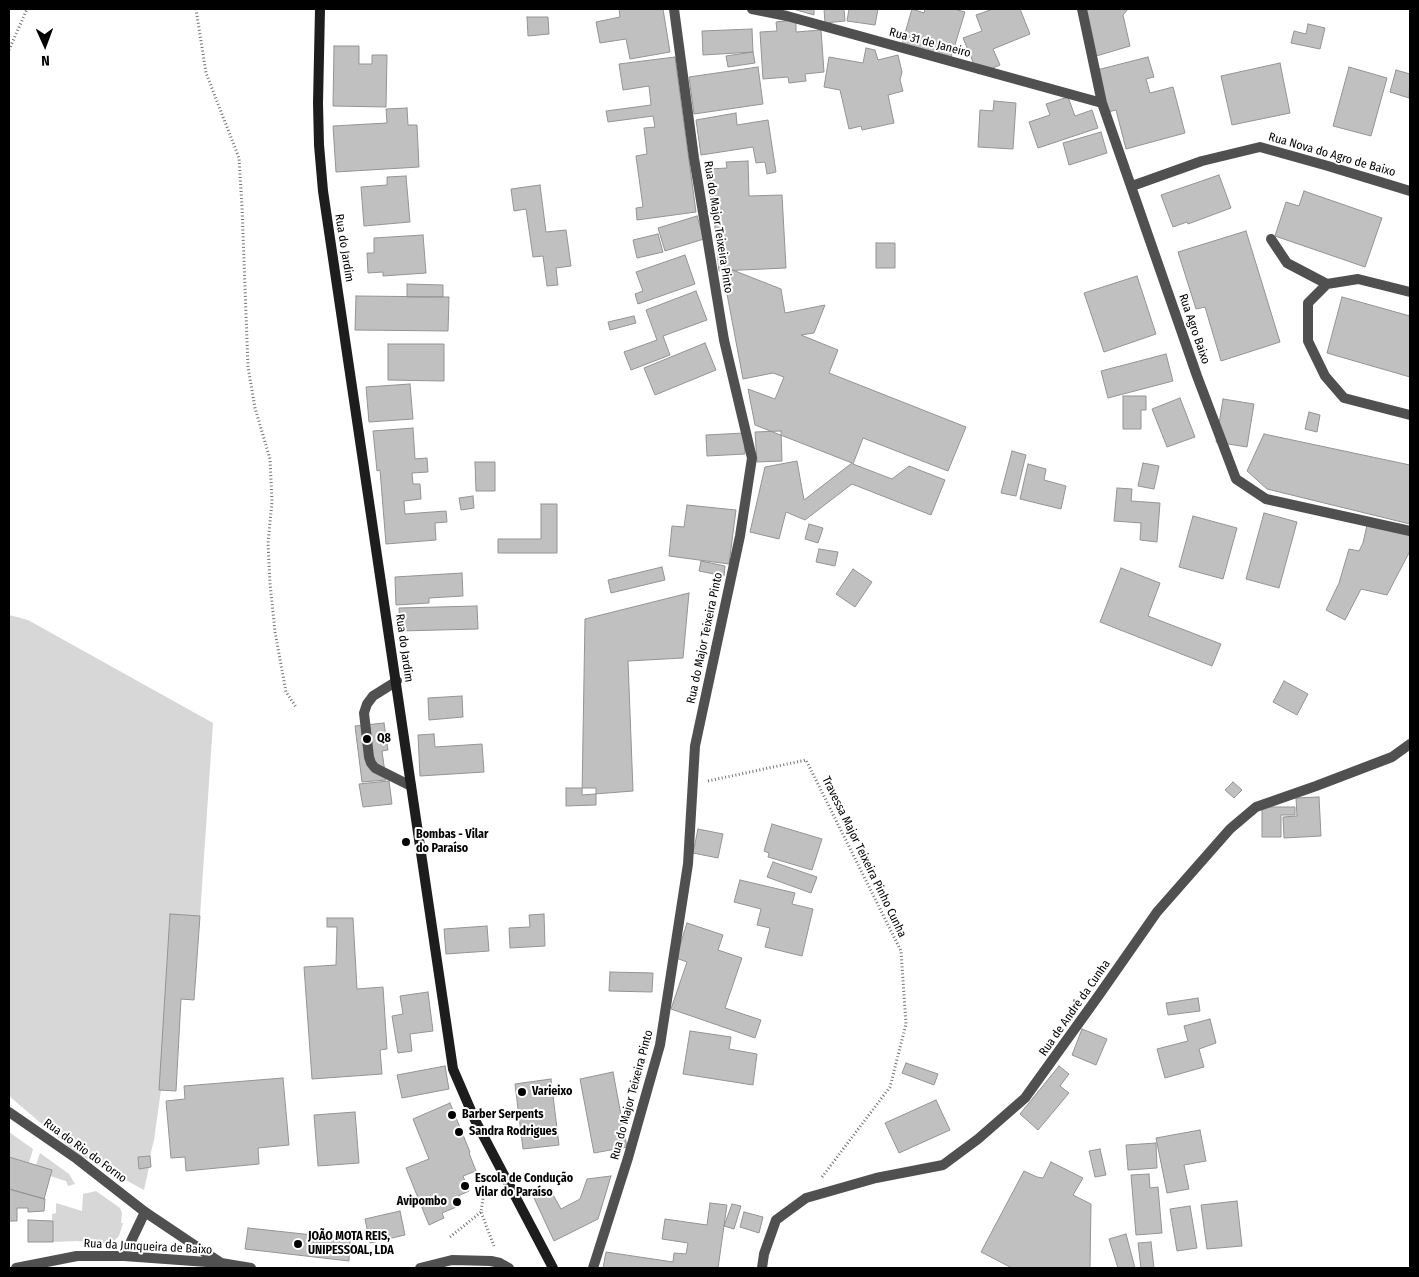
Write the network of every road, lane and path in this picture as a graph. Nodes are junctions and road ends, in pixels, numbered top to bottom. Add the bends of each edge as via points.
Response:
1 (27, 9) edge
2 (196, 9) edge
3 (320, 9) edge
4 (674, 9) edge
5 (752, 9) edge
6 (1082, 9) edge
7 (9, 50) edge
8 (1102, 103) junction
9 (1132, 186) junction
10 (1410, 191) edge
11 (1271, 239) dead end
12 (1326, 284) junction
13 (1410, 292) edge
14 (1410, 416) edge
15 (1410, 531) edge
16 (397, 681) junction
17 (296, 707) dead end
18 (1410, 744) edge
19 (693, 784) junction
20 (411, 786) junction
21 (9, 1112) edge
22 (806, 1198) junction
23 (145, 1212) junction
24 (450, 1237) dead end
25 (124, 1256) junction
26 (221, 1263) junction
27 (500, 1263) junction
28 (16, 1268) edge
29 (251, 1268) edge
30 (420, 1268) edge
31 (510, 1268) edge
32 (553, 1268) edge
33 (593, 1268) edge
34 (762, 1268) edge

1 - 7 path
2 - 17 path via 206,73 239,158 248,367 270,459 272,502 268,543 275,632 286,692
3 - 16 main road, Rua do Jardim via 318,103 323,191
4 - 19 street, Rua do Major Teixeira Pinto via 724,340 752,458 740,536 695,746
5 - 8 street, Rua 31 de Janeiro
6 - 8 street, Rua Agro Baixo
8 - 9 street, Rua Agro Baixo
9 - 10 street, Rua Nova do Agro de Baixo via 1202,161 1260,147
9 - 15 street, Rua Agro Baixo via 1197,376 1236,478 1266,499
11 - 12 street via 1287,263
12 - 13 street via 1358,279
12 - 14 street via 1308,303 1308,341 1325,376 1344,398
16 - 20 main road, Rua do Jardim
16 - 20 street via 372,696 367,704 364,713 369,757 375,768
18 - 22 street, Rua de André da Cunha via 1392,757 1256,807 1230,828 1157,912 1025,1098 978,1139 943,1165 876,1178
19 - 22 path, Travessa Major Teixeira Pinho Cunha via 806,760 900,951 906,1024 890,1087
19 - 33 street, Rua do Major Teixeira Pinto via 688,864 660,1045
20 - 32 main road, Rua do Jardim via 453,1069 475,1120
21 - 23 street, Rua do Rio do Forno
22 - 34 street, Rua de André da Cunha via 776,1220
23 - 25 street
23 - 26 street, Rua do Rio do Forno
24 - 27 path via 482,1212
25 - 26 street, Rua da Junqueira de Baixo
25 - 28 street, Rua da Junqueira de Baixo via 77,1256
26 - 29 street, Rua da Junqueira de Baixo
27 - 30 street via 452,1260
27 - 31 street

